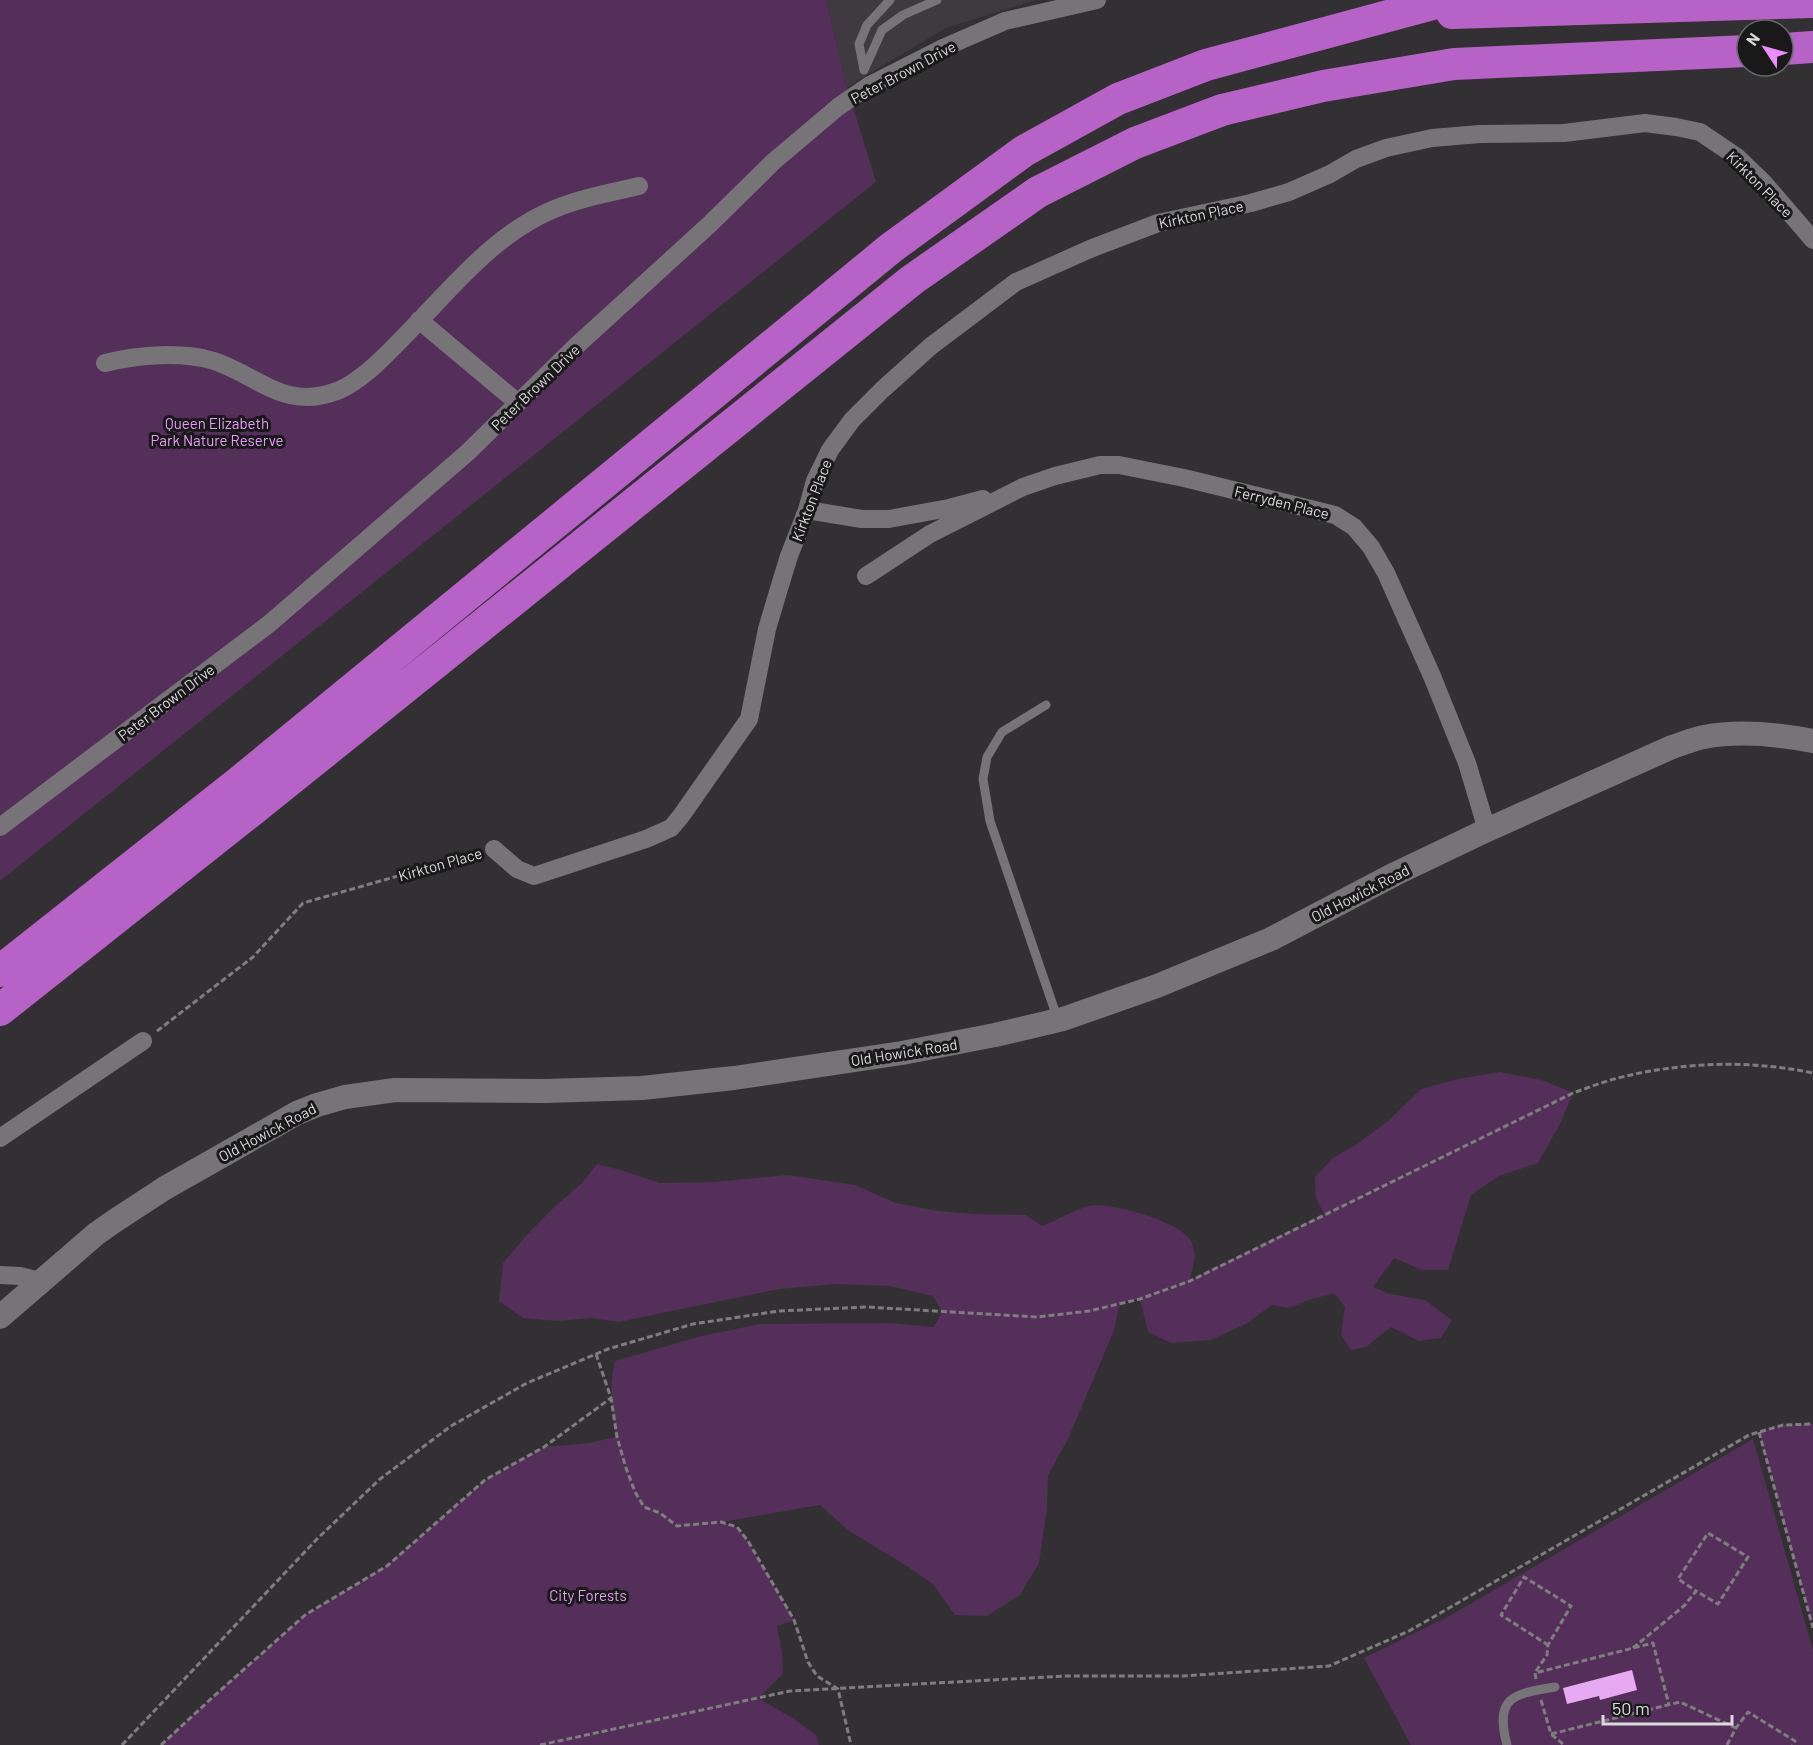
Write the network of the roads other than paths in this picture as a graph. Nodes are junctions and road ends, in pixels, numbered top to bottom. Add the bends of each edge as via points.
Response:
1 (890, 0) edge
2 (937, 0) edge
3 (1096, 0) edge
4 (1476, 0) edge
5 (1813, 2) edge
6 (1318, 34) junction
7 (1813, 47) edge
8 (1795, 48) edge
9 (1735, 52) edge
10 (867, 78) junction
11 (639, 186) dead end
12 (1813, 240) edge
13 (419, 320) junction
14 (105, 363) dead end
15 (518, 403) junction
16 (1023, 487) junction
17 (807, 510) junction
18 (866, 576) dead end
19 (1046, 705) dead end
20 (1813, 741) edge
21 (0, 827) edge
22 (1487, 830) junction
23 (494, 849) road end
24 (0, 971) edge
25 (0, 1010) edge
26 (1058, 1020) junction
27 (143, 1041) road end
28 (0, 1138) edge
29 (0, 1275) edge
30 (40, 1281) junction
31 (0, 1317) edge
32 (1555, 1687) dead end
33 (1507, 1745) edge

1 - 10 lane via 867,24 859,44
2 - 10 lane via 903,15 882,30
3 - 10 street, Peter Brown Drive via 1005,21
4 - 6 highway via 1440,2
5 - 6 highway via 1435,14
6 - 24 highway via 1206,65 1118,99 1024,151 891,248 239,782
7 - 8 highway
9 - 25 highway via 1454,64 1323,87 1222,110 1135,143 1038,192 903,287
10 - 15 street, Peter Brown Drive
11 - 13 street via 587,197 550,211 513,233 482,256
12 - 17 street, Kirkton Place via 1737,157 1700,132 1645,123 1564,133 1432,138 1386,148 1289,192 1158,223 1016,282 931,346 852,420 825,460
13 - 14 street via 362,375 341,389 312,397 271,390 203,359 150,356
13 - 15 street
15 - 21 street, Peter Brown Drive via 467,453 269,624
16 - 17 street, Ferryden Place via 949,508 889,519
16 - 18 street, Ferryden Place via 930,534
16 - 22 street, Ferryden Place via 1100,465 1119,465 1309,508 1335,515 1354,527 1386,573 1432,676 1467,763
17 - 23 street, Kirkton Place via 767,629 749,718 671,828 534,876 517,869
19 - 26 lane via 1002,732 987,757 983,779 990,821
20 - 22 main road, Old Howick Road via 1743,733 1701,737
22 - 26 main road, Old Howick Road via 1271,939 1157,986
26 - 30 main road, Old Howick Road via 914,1051 642,1088 395,1090 345,1097 297,1113 165,1188 96,1234
27 - 28 street
29 - 30 street
30 - 31 main road, Old Howick Road
32 - 33 lane via 1514,1697 1506,1705 1503,1728

